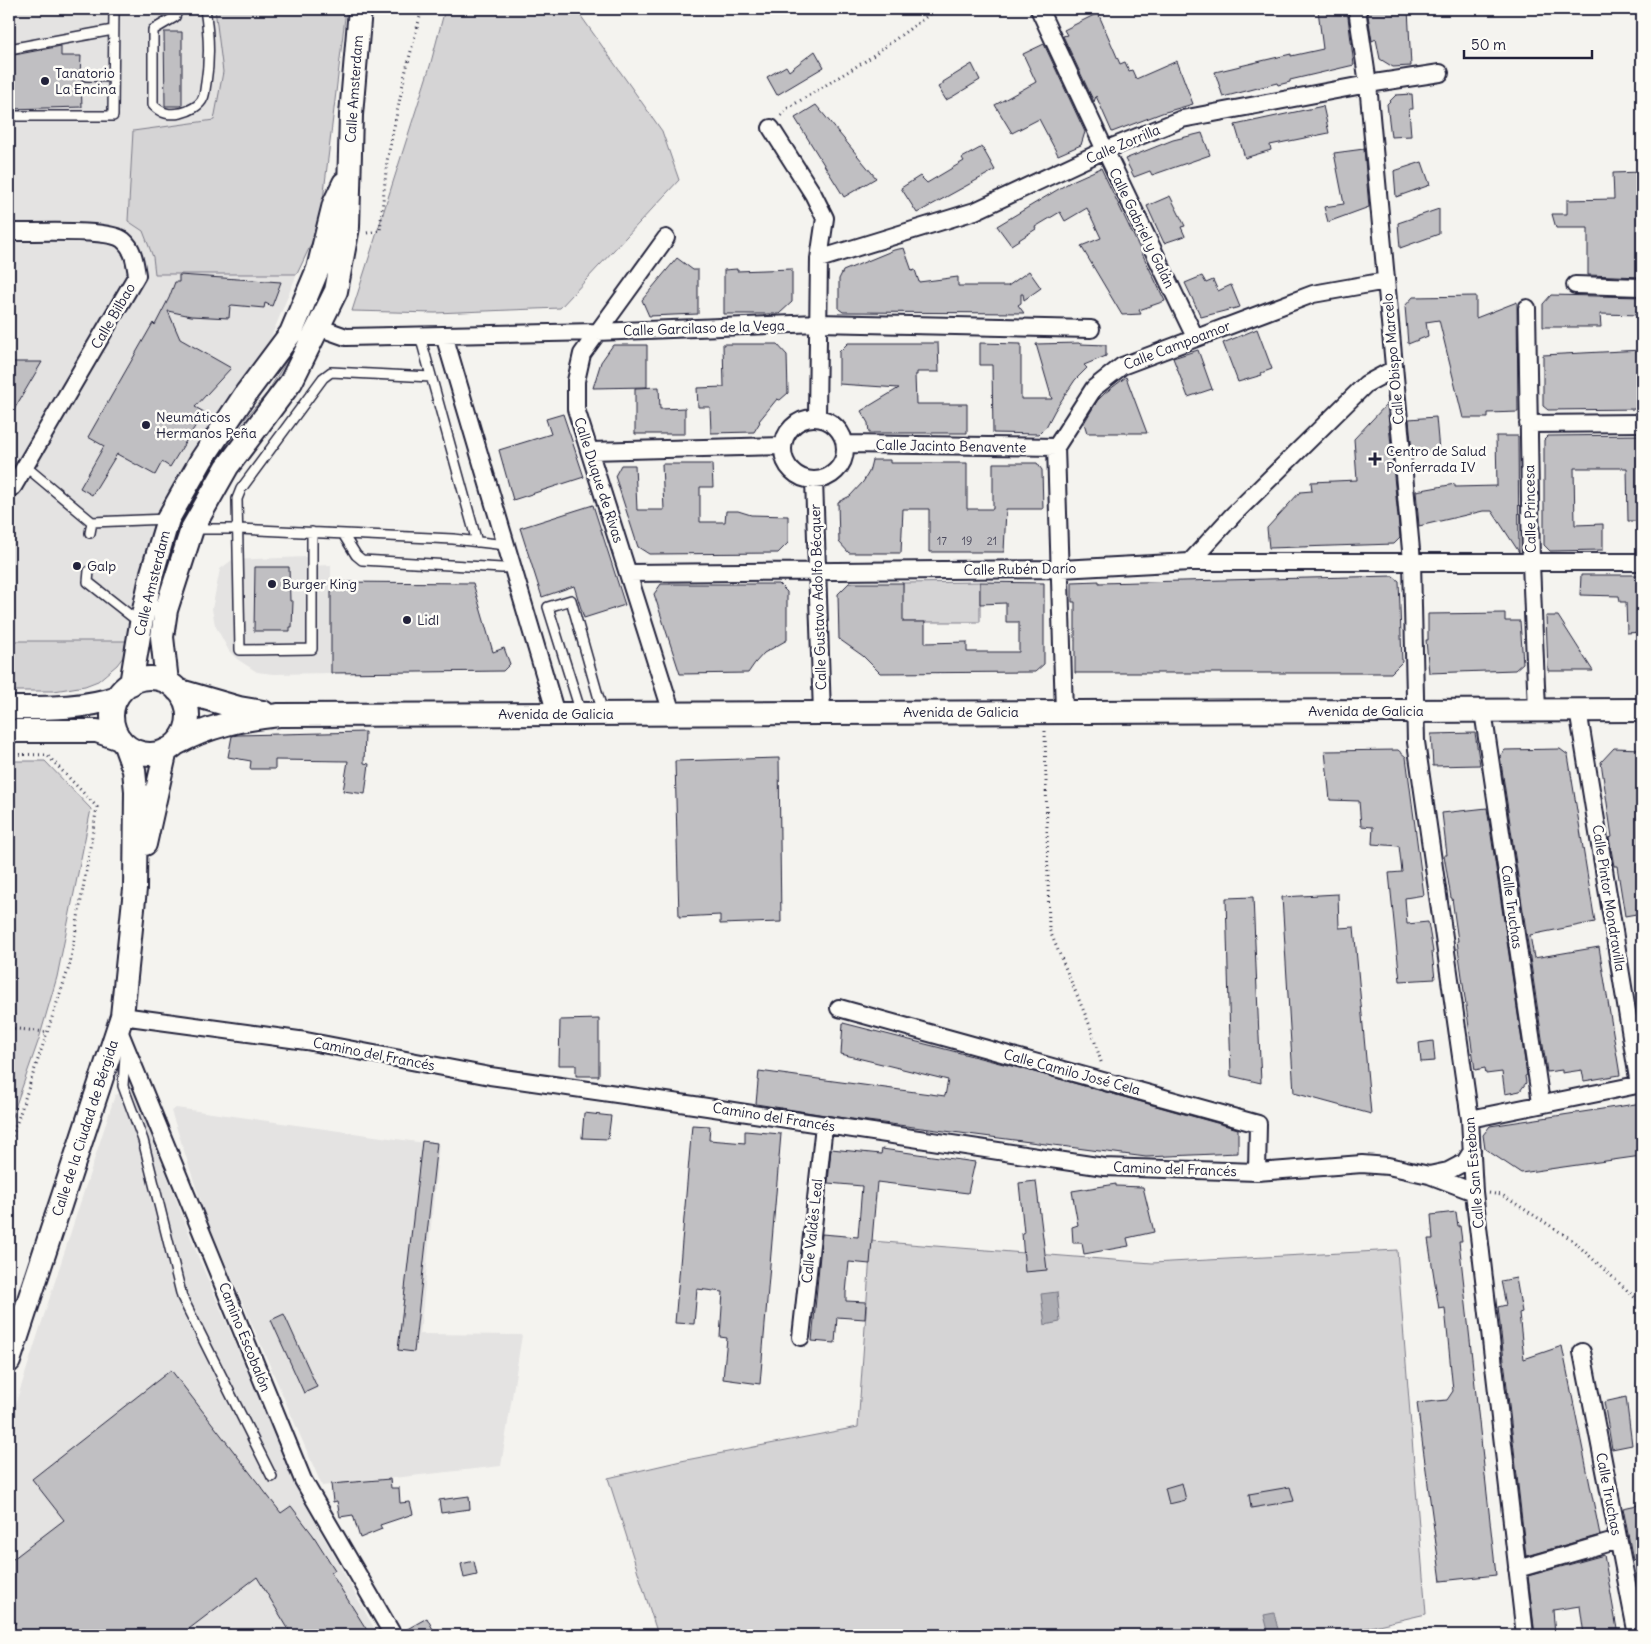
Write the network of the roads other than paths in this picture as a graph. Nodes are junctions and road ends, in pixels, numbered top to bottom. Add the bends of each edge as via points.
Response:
1 (114, 9) edge
2 (178, 9) edge
3 (205, 9) edge
4 (360, 9) edge
5 (1039, 9) edge
6 (1357, 9) edge
7 (113, 30) junction
8 (9, 49) edge
9 (1440, 73) dead end
10 (86, 76) dead end
11 (113, 77) junction
12 (1368, 84) junction
13 (9, 116) edge
14 (770, 128) road end
15 (1105, 150) junction
16 (349, 170) junction
17 (9, 232) edge
18 (666, 238) dead end
19 (819, 259) junction
20 (1386, 281) junction
21 (1575, 286) dead end
22 (1642, 287) edge
23 (1527, 308) dead end
24 (818, 323) junction
25 (318, 327) junction
26 (1091, 329) dead end
27 (596, 332) junction
28 (444, 335) junction
29 (420, 336) junction
30 (1195, 337) junction
31 (1394, 369) junction
32 (431, 377) junction
33 (817, 417) junction
34 (1642, 423) edge
35 (1528, 424) junction
36 (846, 444) junction
37 (782, 446) junction
38 (1056, 447) junction
39 (590, 452) junction
40 (25, 466) junction
41 (814, 480) junction
42 (9, 488) edge
43 (168, 519) junction
44 (92, 522) junction
45 (192, 529) junction
46 (238, 529) junction
47 (312, 532) junction
48 (90, 534) dead end
49 (343, 534) junction
50 (477, 542) junction
51 (506, 545) junction
52 (1412, 561) junction
53 (1190, 562) junction
54 (1642, 562) edge
55 (1531, 563) junction
56 (512, 567) junction
57 (1061, 569) junction
58 (817, 571) junction
59 (88, 572) dead end
60 (628, 573) junction
61 (141, 624) junction
62 (172, 686) junction
63 (124, 691) junction
64 (9, 708) edge
65 (1537, 710) junction
66 (1578, 710) junction
67 (1642, 710) edge
68 (1416, 711) junction
69 (1483, 711) junction
70 (1054, 712) junction
71 (581, 713) junction
72 (672, 713) junction
73 (822, 713) junction
74 (556, 714) junction
75 (603, 714) junction
76 (279, 715) junction
77 (9, 731) edge
78 (123, 742) junction
79 (171, 747) junction
80 (134, 889) junction
81 (839, 1008) dead end
82 (122, 1030) junction
83 (1641, 1084) edge
84 (1541, 1103) junction
85 (1470, 1119) junction
86 (824, 1125) junction
87 (1472, 1151) junction
88 (1257, 1172) junction
89 (1428, 1175) junction
90 (1474, 1192) junction
91 (801, 1337) dead end
92 (1582, 1352) dead end
93 (9, 1361) edge
94 (272, 1477) dead end
95 (1618, 1540) junction
96 (1517, 1569) junction
97 (393, 1635) edge
98 (1525, 1635) edge
99 (1637, 1635) edge

1 - 7 lane
2 - 3 lane via 175,17 153,30 153,105 161,113 191,109 203,100 209,63
4 - 16 street, Calle Amsterdam
5 - 15 street, Calle Gabriel y Galán
6 - 12 street, Calle Obispo Marcelo
7 - 8 lane
7 - 11 lane
9 - 12 street, Calle Zorrilla
10 - 11 lane
11 - 13 lane via 112,116
12 - 15 street, Calle Zorrilla via 1182,119
12 - 20 street, Calle Obispo Marcelo
14 - 19 street via 825,218
15 - 19 street, Calle Zorrilla via 976,211
15 - 30 street, Calle Gabriel y Galán
16 - 25 street, Calle Amsterdam via 348,227 336,291
16 - 43 street, Calle Amsterdam via 334,204 318,269 291,332 202,460
17 - 40 street, Calle Bilbao via 105,234 123,239 133,253 137,275
18 - 27 street, Calle Duque de Rivas
19 - 24 street
20 - 30 street, Calle Campoamor via 1313,294
20 - 31 street, Calle Obispo Marcelo
21 - 22 street
23 - 35 street, Calle Princesa
24 - 26 street, Calle Garcilaso de la Vega
24 - 27 street, Calle Garcilaso de la Vega
24 - 33 street
25 - 29 street, Calle Garcilaso de la Vega via 346,338
25 - 45 street, Calle Amsterdam via 291,382 227,467
27 - 28 street, Calle Garcilaso de la Vega
27 - 39 street, Calle Duque de Rivas via 582,354 576,381 576,409
28 - 29 street, Calle Garcilaso de la Vega
28 - 51 street
29 - 32 lane
30 - 38 street, Calle Campoamor via 1122,366 1101,382
31 - 52 street, Calle Obispo Marcelo
31 - 53 street via 1366,384
32 - 46 lane via 330,372 241,489 237,499
32 - 50 lane
33 - 36 street via 834,424
33 - 37 street via 801,420 787,432
34 - 35 street
35 - 55 street, Calle Princesa
36 - 38 street, Calle Jacinto Benavente
36 - 41 street via 846,454 836,472 828,478
37 - 39 street
37 - 41 street via 790,469 800,477
38 - 57 street
39 - 60 street, Calle Duque de Rivas
40 - 42 street, Calle Bilbao via 13,487
40 - 44 lane
41 - 58 street, Calle Gustavo Adolfo Bécquer
43 - 44 lane
43 - 61 street, Calle Amsterdam
44 - 48 lane
45 - 46 lane
45 - 62 street, Calle Amsterdam via 166,610 162,637
46 - 47 lane
46 - 47 lane via 240,650 312,649
47 - 49 lane
49 - 50 lane
49 - 56 lane via 362,560
50 - 51 lane
51 - 56 street
52 - 53 street, Calle Rubén Darío
52 - 55 street, Calle Rubén Darío
52 - 68 street, Calle Obispo Marcelo
53 - 57 street, Calle Rubén Darío
54 - 55 street, Calle Rubén Darío
55 - 65 street, Calle Princesa
56 - 74 street
57 - 58 street, Calle Rubén Darío
57 - 70 street
58 - 60 street, Calle Rubén Darío
58 - 73 street, Calle Gustavo Adolfo Bécquer
59 - 61 lane via 88,582
60 - 72 street, Calle Duque de Rivas
61 - 63 street, Calle Amsterdam
62 - 63 street via 155,679 143,679
62 - 76 street, Avenida de Galicia via 239,708
62 - 79 street via 185,701 188,713 183,735
63 - 64 street via 104,702
63 - 78 street via 113,708 112,719
65 - 66 street, Avenida de Galicia
65 - 69 street, Avenida de Galicia
66 - 67 street, Avenida de Galicia
66 - 83 street, Calle Pintor Mondravilla
68 - 69 street, Avenida de Galicia
68 - 70 street, Avenida de Galicia
68 - 85 street, Calle San Esteban via 1416,742
69 - 84 street, Calle Truchas
70 - 73 street, Avenida de Galicia
71 - 74 street, Avenida de Galicia
71 - 75 street, Avenida de Galicia
71 - 75 lane via 548,607 571,600
72 - 73 street, Avenida de Galicia
72 - 75 street, Avenida de Galicia
74 - 76 street, Avenida de Galicia
76 - 79 street, Avenida de Galicia via 225,724
77 - 78 street via 97,731
78 - 79 street via 149,754
78 - 80 street, Calle de la Ciudad de Bérgida via 134,770 136,791
79 - 80 street, Calle de la Ciudad de Bérgida
80 - 82 street, Calle de la Ciudad de Bérgida
81 - 88 street, Calle Camilo José Cela via 1258,1124
82 - 86 street, Camino del Francés via 306,1041 490,1076
82 - 93 street, Calle de la Ciudad de Bérgida
82 - 94 lane via 123,1086 143,1140 182,1297
82 - 97 street, Camino Escobalón via 303,1480
83 - 84 street
84 - 85 street
85 - 87 street, Calle San Esteban
86 - 88 street, Camino del Francés via 1104,1167
86 - 91 street, Calle Valdés Leal
87 - 89 street, Camino del Francés via 1466,1162 1448,1171
87 - 90 street, Calle San Esteban
88 - 89 street, Camino del Francés via 1362,1164
89 - 90 street, Camino del Francés
90 - 96 street, Calle San Esteban
92 - 95 street, Calle Truchas
95 - 96 street
95 - 99 street, Calle Truchas
96 - 98 street, Calle San Esteban

